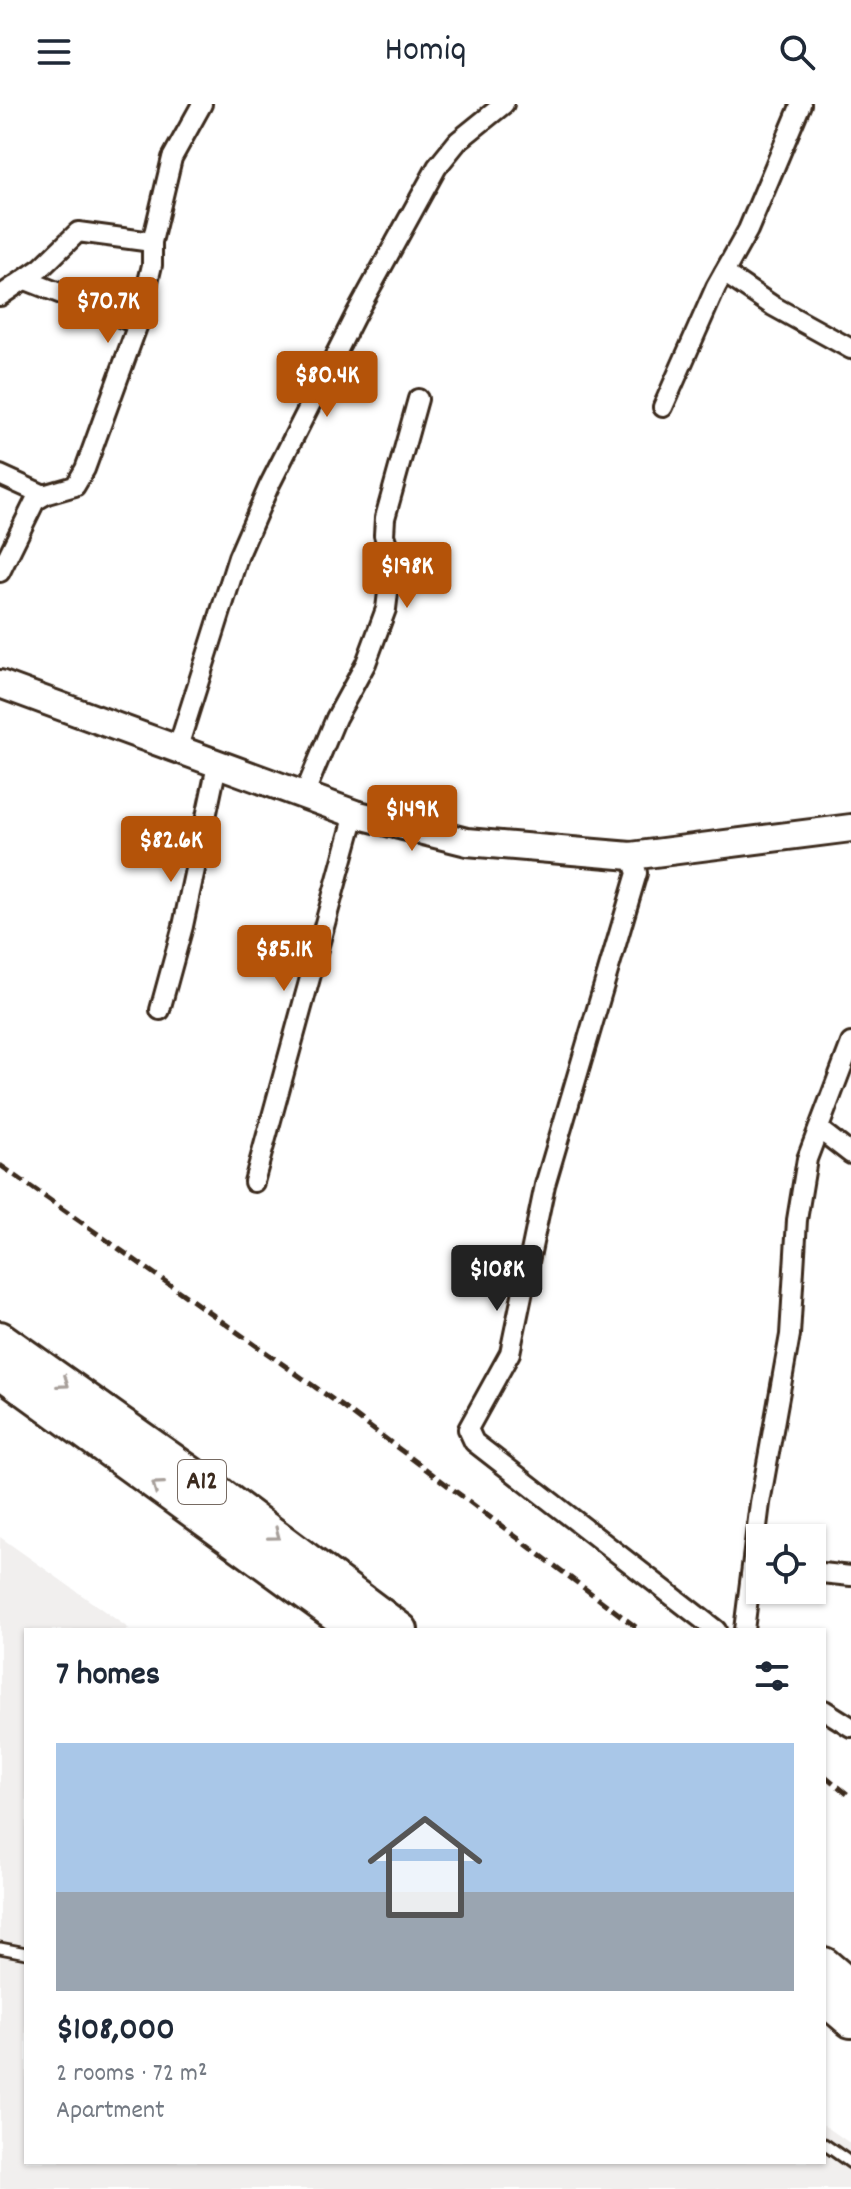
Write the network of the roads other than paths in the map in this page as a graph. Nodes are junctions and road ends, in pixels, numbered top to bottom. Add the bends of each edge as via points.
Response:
1 (202, 104) edge
2 (504, 104) edge
3 (801, 104) edge
4 (152, 242) junction
5 (724, 273) junction
6 (26, 280) junction
7 (0, 296) edge
8 (138, 324) junction
9 (851, 349) edge
10 (418, 399) dead end
11 (663, 407) dead end
12 (0, 475) edge
13 (44, 495) junction
14 (0, 572) edge
15 (0, 684) edge
16 (178, 747) junction
17 (217, 765) junction
18 (304, 795) junction
19 (355, 814) junction
20 (851, 828) edge
21 (631, 856) junction
22 (160, 1010) dead end
23 (851, 1043) edge
24 (820, 1130) junction
25 (851, 1154) edge
26 (254, 1182) dead end
27 (0, 1338) edge
28 (0, 1371) edge
29 (762, 1524) edge
30 (826, 1573) edge
31 (851, 1576) edge
32 (749, 1604) edge
33 (354, 1628) edge
34 (398, 1628) edge
35 (713, 1628) edge
36 (744, 1628) edge
37 (826, 1711) edge
38 (851, 1727) edge
39 (0, 1948) edge
40 (24, 1953) edge
41 (826, 1966) edge
42 (851, 1987) edge
43 (826, 2000) edge
44 (851, 2021) edge
45 (826, 2145) edge
46 (851, 2163) edge

1 - 4 street via 172,158
2 - 16 street via 458,141 437,167 349,328 238,557
3 - 5 street via 748,230
4 - 6 street via 78,232
4 - 8 street
5 - 9 street
5 - 11 street
6 - 7 street
6 - 8 street
8 - 13 street via 85,469 75,486
10 - 18 street via 385,518 392,559 386,609
12 - 13 street
13 - 14 street via 35,501
15 - 16 main road
16 - 17 main road
17 - 18 main road
17 - 22 street
18 - 19 main road
19 - 21 main road via 467,842
19 - 26 street
20 - 21 main road
21 - 35 street via 637,873 545,1185 510,1353 468,1429 474,1442
23 - 24 street
24 - 25 street
24 - 29 street via 807,1159 797,1220 790,1335
27 -> 34 highway, A12
33 -> 28 highway, A12
30 - 31 street
32 - 36 street
37 - 38 street
39 - 40 lane
41 - 42 highway
43 - 44 highway
45 - 46 lane

